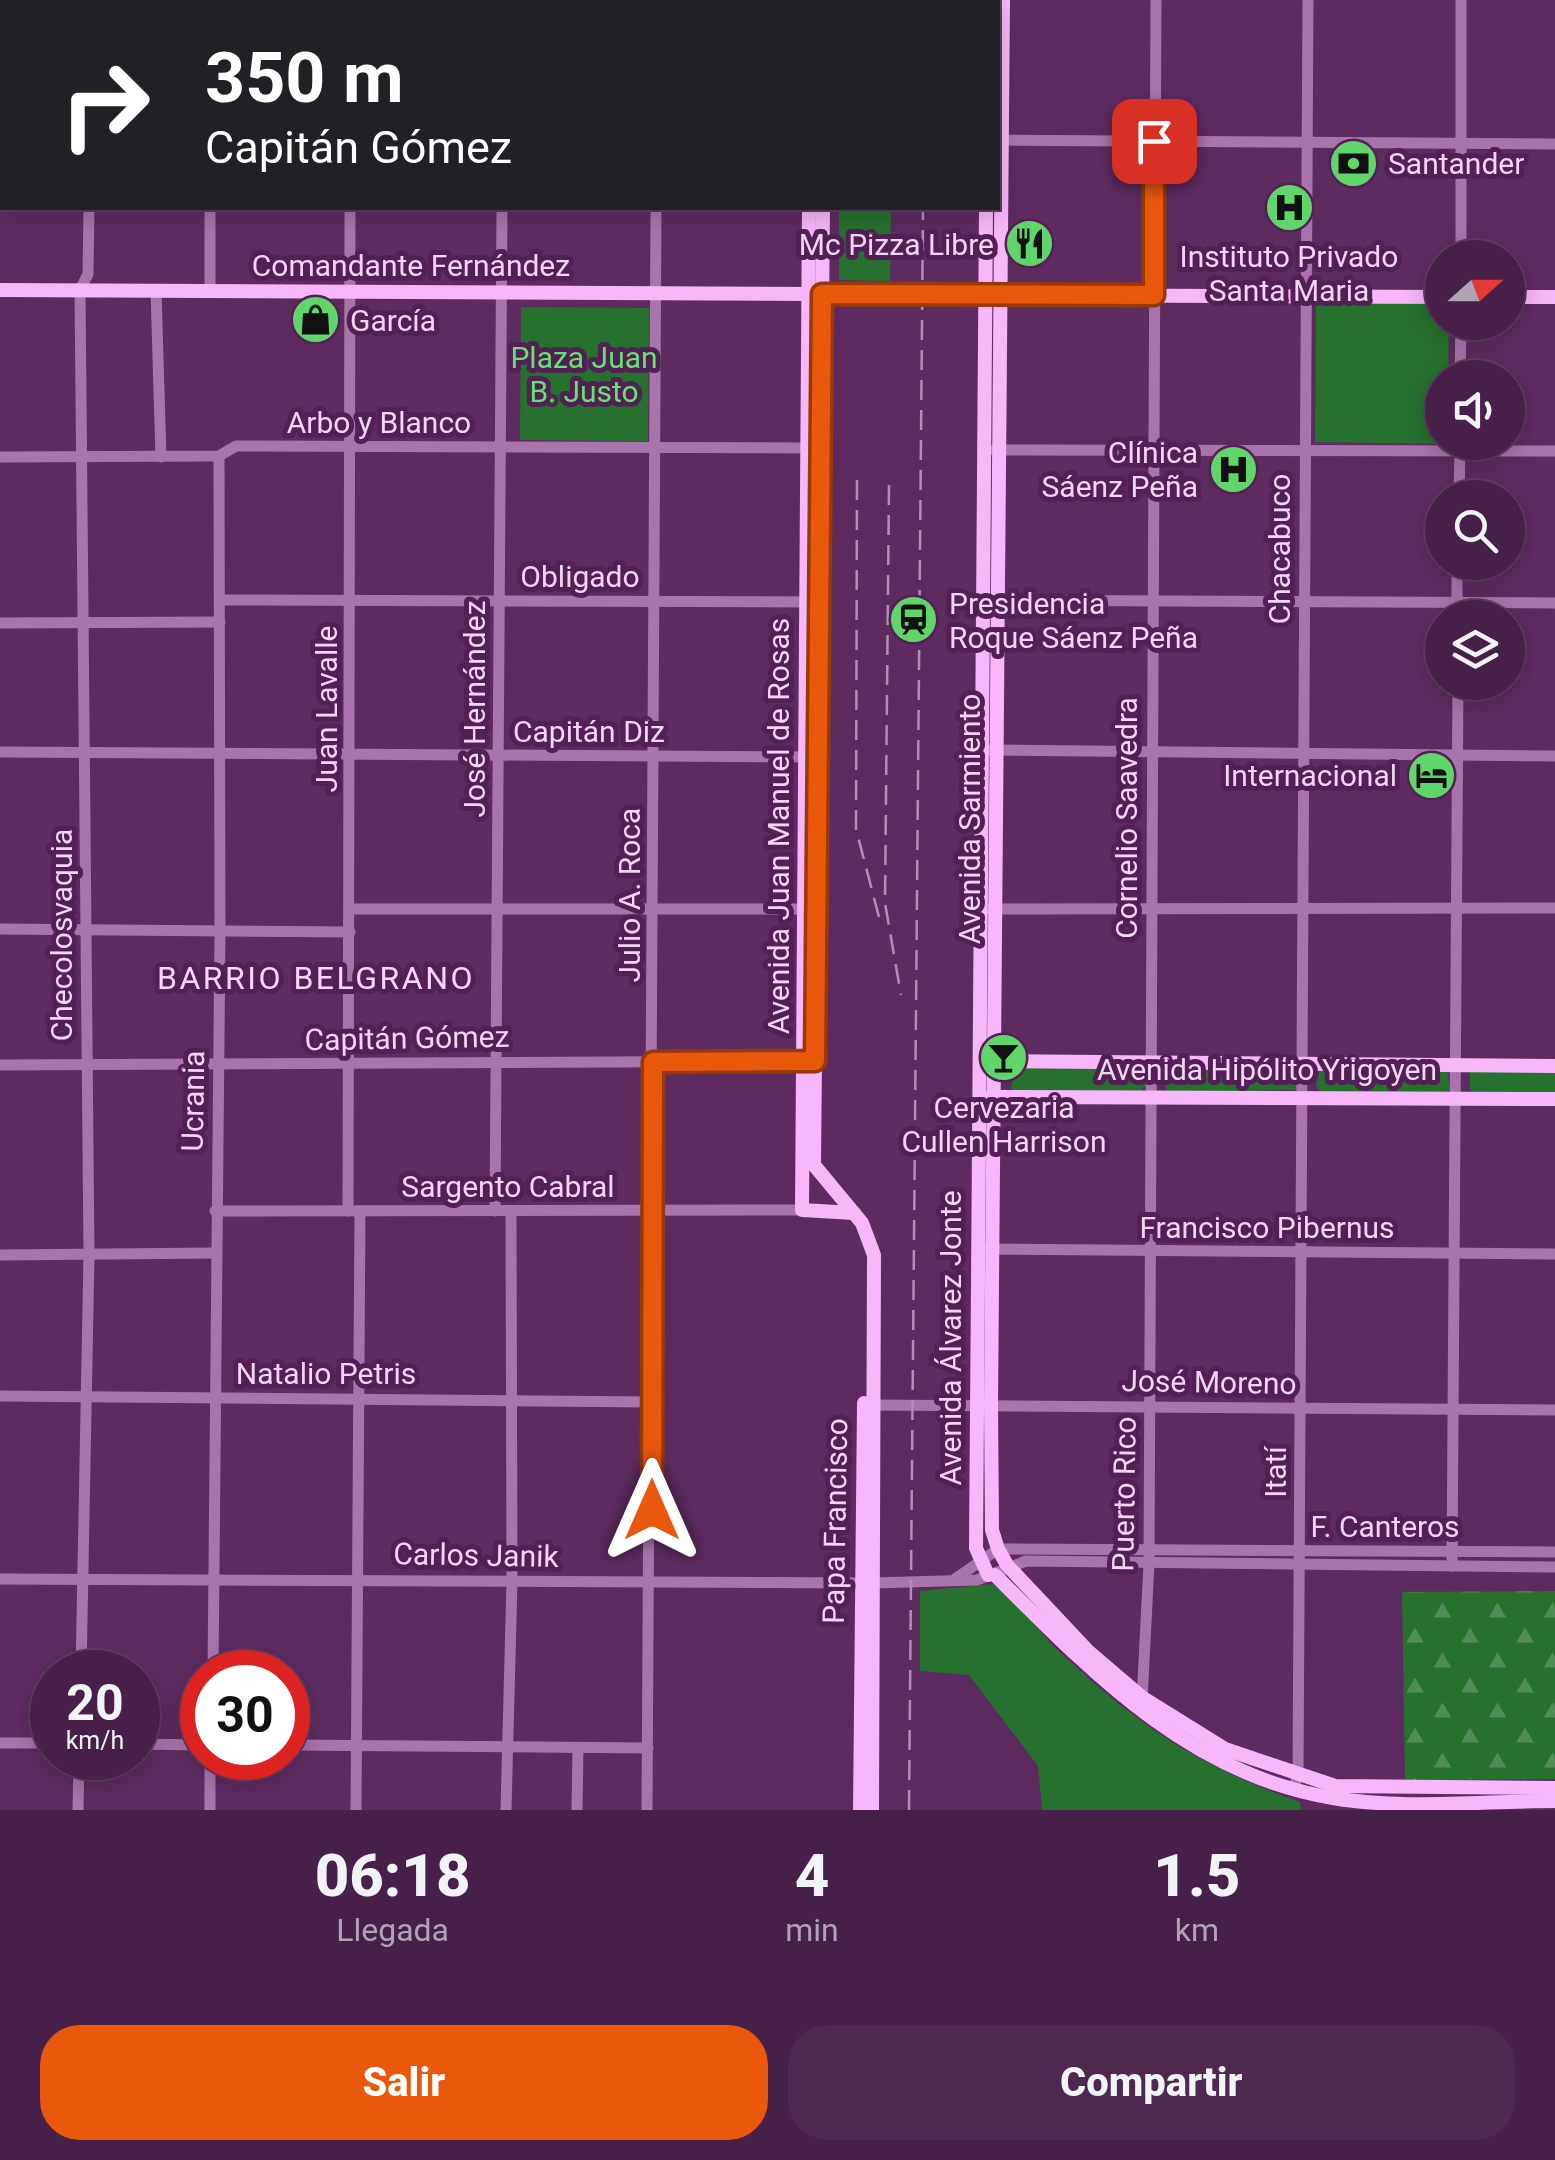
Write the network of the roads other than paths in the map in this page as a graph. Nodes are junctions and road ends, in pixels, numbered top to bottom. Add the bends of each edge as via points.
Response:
1 (1002, 0) edge
2 (1156, 0) edge
3 (1308, 0) edge
4 (1461, 0) edge
5 (1000, 93) edge
6 (1000, 140) edge
7 (1154, 141) junction
8 (1306, 142) junction
9 (1462, 143) junction
10 (1555, 144) edge
11 (89, 210) edge
12 (210, 210) edge
13 (350, 210) edge
14 (502, 210) edge
15 (656, 210) edge
16 (809, 210) edge
17 (824, 210) edge
18 (986, 210) edge
19 (996, 210) edge
20 (1462, 240) edge
21 (0, 290) edge
22 (80, 290) junction
23 (156, 290) junction
24 (210, 291) junction
25 (350, 292) junction
26 (502, 293) junction
27 (656, 293) junction
28 (816, 294) junction
29 (992, 295) junction
30 (1154, 295) junction
31 (1306, 296) junction
32 (1425, 296) edge
33 (1525, 297) edge
34 (1555, 297) edge
35 (351, 446) junction
36 (500, 447) junction
37 (1425, 447) edge
38 (655, 448) junction
39 (814, 448) junction
40 (1152, 449) junction
41 (1525, 449) edge
42 (992, 450) junction
43 (1304, 451) junction
44 (1555, 451) edge
45 (219, 456) junction
46 (0, 457) edge
47 (80, 457) junction
48 (161, 457) junction
49 (220, 600) junction
50 (351, 600) junction
51 (991, 600) junction
52 (500, 601) junction
53 (655, 602) junction
54 (813, 602) junction
55 (1152, 602) junction
56 (1304, 602) junction
57 (1425, 603) edge
58 (1525, 603) edge
59 (1555, 603) edge
60 (84, 621) junction
61 (0, 622) edge
62 (220, 622) junction
63 (1458, 700) edge
64 (989, 750) junction
65 (0, 752) edge
66 (86, 752) junction
67 (220, 753) junction
68 (351, 754) junction
69 (1152, 754) junction
70 (498, 755) junction
71 (1303, 755) junction
72 (654, 756) junction
73 (1458, 756) junction
74 (1555, 756) edge
75 (812, 757) junction
76 (1151, 908) junction
77 (1303, 908) junction
78 (1455, 908) junction
79 (1555, 908) edge
80 (351, 909) junction
81 (497, 909) junction
82 (654, 909) junction
83 (810, 909) junction
84 (989, 909) junction
85 (0, 929) edge
86 (86, 931) junction
87 (220, 932) junction
88 (350, 932) junction
89 (809, 1061) junction
90 (980, 1061) junction
91 (996, 1061) junction
92 (496, 1062) junction
93 (653, 1062) junction
94 (0, 1064) edge
95 (352, 1064) junction
96 (1151, 1064) junction
97 (1302, 1064) junction
98 (1455, 1064) junction
99 (86, 1065) junction
100 (219, 1065) junction
101 (1555, 1066) edge
102 (1151, 1096) junction
103 (1456, 1096) junction
104 (988, 1097) junction
105 (1302, 1097) junction
106 (1555, 1099) edge
107 (816, 1170) junction
108 (802, 1178) junction
109 (836, 1186) junction
110 (653, 1210) junction
111 (802, 1210) junction
112 (215, 1211) junction
113 (354, 1211) junction
114 (495, 1211) junction
115 (830, 1211) junction
116 (511, 1213) junction
117 (854, 1214) junction
118 (986, 1249) junction
119 (1151, 1250) junction
120 (1301, 1252) junction
121 (214, 1253) junction
122 (1454, 1253) junction
123 (1555, 1254) edge
124 (0, 1255) edge
125 (89, 1255) junction
126 (0, 1396) edge
127 (356, 1396) junction
128 (84, 1397) junction
129 (215, 1398) junction
130 (513, 1399) junction
131 (652, 1402) junction
132 (984, 1404) junction
133 (868, 1405) junction
134 (1150, 1407) junction
135 (1300, 1408) junction
136 (1453, 1410) junction
137 (1555, 1410) edge
138 (998, 1549) junction
139 (1149, 1549) junction
140 (1300, 1550) junction
141 (1452, 1551) junction
142 (1555, 1552) edge
143 (978, 1560) junction
144 (1149, 1564) junction
145 (1300, 1565) junction
146 (1452, 1566) junction
147 (1555, 1567) edge
148 (997, 1572) junction
149 (358, 1579) junction
150 (0, 1580) edge
151 (83, 1580) junction
152 (951, 1580) junction
153 (512, 1581) junction
154 (216, 1582) junction
155 (652, 1582) junction
156 (867, 1583) junction
157 (81, 1650) edge
158 (213, 1650) edge
159 (1139, 1704) junction
160 (0, 1743) edge
161 (30, 1744) edge
162 (310, 1745) edge
163 (357, 1746) junction
164 (507, 1747) junction
165 (578, 1748) junction
166 (648, 1748) junction
167 (79, 1780) edge
168 (210, 1780) edge
169 (1296, 1781) junction
170 (1555, 1788) edge
171 (1333, 1798) edge
172 (1555, 1801) edge
173 (78, 1810) edge
174 (210, 1810) edge
175 (356, 1810) edge
176 (506, 1810) edge
177 (577, 1810) edge
178 (647, 1810) edge
179 (860, 1810) edge
180 (872, 1810) edge

1 - 5 main road, Avenida Sarmiento
2 - 7 street, Cornelio Saavedra
3 - 8 street, Chacabuco
4 - 9 street
6 - 7 street
7 - 8 street
7 - 30 street, Cornelio Saavedra
8 - 9 street
8 - 31 street, Chacabuco
9 - 10 street
9 - 20 street
11 - 22 street, Checolosvaquia via 88,274
12 - 24 street
13 - 25 street, Juan Lavalle
14 - 26 street, José Hernández
15 - 27 street, Julio A. Roca
16 - 28 main road, Avenida Juan Manuel de Rosas
17 - 28 main road, Avenida Juan Manuel de Rosas
18 - 29 main road, Avenida Sarmiento
19 - 29 main road, Avenida Sarmiento
21 - 22 main road, Comandante Fernández
22 - 23 main road, Comandante Fernández
22 - 47 street, Checolosvaquia
23 - 24 main road, Comandante Fernández
23 - 48 street
24 - 25 main road, Comandante Fernández
25 - 26 main road, Comandante Fernández
25 - 35 street, Juan Lavalle
26 - 27 main road, Comandante Fernández
26 - 36 street, José Hernández
27 - 28 main road, Comandante Fernández
27 - 38 street, Julio A. Roca
28 - 29 main road, Comandante Fernández
28 - 39 main road, Avenida Juan Manuel de Rosas
29 - 30 main road, Comandante Fernández
29 - 42 main road, Avenida Sarmiento
30 - 31 main road, Comandante Fernández
30 - 40 street, Cornelio Saavedra
31 - 32 main road, Comandante Fernández
31 - 43 street, Chacabuco
33 - 34 main road
35 - 36 street, Arbo y Blanco
35 - 45 street, Arbo y Blanco via 236,446
35 - 50 street, Juan Lavalle
36 - 38 street, Arbo y Blanco
36 - 52 street, José Hernández
37 - 43 street
38 - 39 street, Arbo y Blanco
38 - 53 street, Julio A. Roca
39 - 54 main road, Avenida Juan Manuel de Rosas
40 - 42 street
40 - 43 street
40 - 55 street, Cornelio Saavedra
41 - 44 street
42 - 51 main road, Avenida Sarmiento
43 - 56 street, Chacabuco
45 - 48 street, Arbo y Blanco
45 - 49 street, Ucrania
46 - 47 street, Arbo y Blanco
47 - 48 street, Arbo y Blanco
47 - 60 street, Checolosvaquia
49 - 50 street, Obligado
49 - 62 street, Ucrania
50 - 52 street, Obligado
50 - 68 street, Juan Lavalle
51 - 55 street
51 - 64 main road, Avenida Sarmiento
52 - 53 street, Obligado
52 - 70 street, José Hernández
53 - 54 street, Obligado
53 - 72 street, Julio A. Roca
54 - 75 main road, Avenida Juan Manuel de Rosas
55 - 56 street
55 - 69 street, Cornelio Saavedra
56 - 57 street
56 - 71 street, Chacabuco
58 - 59 street
60 - 61 street
60 - 62 street
60 - 66 street, Checolosvaquia
62 - 67 street, Ucrania
63 - 73 street
64 - 69 street
64 - 84 main road, Avenida Sarmiento
65 - 66 street, Capitán Diz
66 - 67 street, Capitán Diz
66 - 86 street, Checolosvaquia
67 - 68 street, Capitán Diz
67 - 87 street, Ucrania
68 - 70 street, Capitán Diz
68 - 80 street, Juan Lavalle
69 - 71 street
69 - 76 street, Cornelio Saavedra
70 - 72 street, Capitán Diz
70 - 81 street, José Hernández
71 - 73 street
71 - 77 street, Chacabuco
72 - 75 street, Capitán Diz
72 - 82 street, Julio A. Roca
73 - 74 street
73 - 78 street
75 - 83 main road, Avenida Juan Manuel de Rosas
76 - 77 street
76 - 84 street
76 - 96 street, Cornelio Saavedra
77 - 78 street
77 - 97 street, Chacabuco
78 - 79 street
78 - 98 street
80 - 81 street
80 - 88 street, Juan Lavalle
81 - 82 street
81 - 92 street, José Hernández
82 - 83 street
82 - 93 street, Julio A. Roca
83 - 89 main road, Avenida Juan Manuel de Rosas
84 - 90 main road, Avenida Sarmiento
84 - 91 main road, Avenida Sarmiento
85 - 86 street
86 - 87 street
86 - 99 street, Checolosvaquia
87 - 88 street
87 - 100 street, Ucrania
88 - 95 street, Juan Lavalle
89 - 93 street, Capitán Gómez
89 - 107 main road, Avenida Juan Manuel de Rosas
89 - 108 main road, Avenida Juan Manuel de Rosas
90 - 91 main road, Avenida Hipólito Yrigoyen
90 - 104 main road, Avenida Sarmiento
91 - 96 main road, Avenida Hipólito Yrigoyen
91 - 104 main road, Avenida Sarmiento
92 - 93 street, Capitán Gómez
92 - 95 street, Capitán Gómez
92 - 114 street, José Hernández
93 - 110 street, Julio A. Roca
94 - 99 street, Capitán Gómez
95 - 100 street, Capitán Gómez
95 - 113 street, Juan Lavalle
96 - 97 main road, Avenida Hipólito Yrigoyen
96 - 102 street, Cornelio Saavedra
97 - 98 main road, Avenida Hipólito Yrigoyen
97 - 105 street, Chacabuco
98 - 101 main road, Avenida Hipólito Yrigoyen
98 - 103 street
99 - 100 street, Capitán Gómez
99 - 125 street, Checolosvaquia
100 - 112 street, Ucrania
102 - 104 main road, Avenida Hipólito Yrigoyen
102 - 105 main road, Avenida Hipólito Yrigoyen
102 - 119 street, Puerto Rico
103 - 105 main road, Avenida Hipólito Yrigoyen
103 - 106 main road, Avenida Hipólito Yrigoyen
103 - 122 street
104 - 118 main road, Avenida Álvarez Jonte
105 - 120 street, Itatí
107 - 108 main road
107 - 109 main road
108 - 111 main road, Avenida Juan Manuel de Rosas
109 - 115 main road
109 - 117 main road
110 - 111 street, Sargento Cabral
110 - 116 street, Sargento Cabral
110 - 131 street, Julio A. Roca
111 - 115 main road
112 - 113 street, Sargento Cabral
112 - 121 street, Ucrania
113 - 114 street, Sargento Cabral
113 - 127 street, Juan Lavalle
114 - 116 street, Sargento Cabral
115 - 117 main road
116 - 130 street
117 - 133 main road via 874,1255
118 - 119 street, Francisco Pibernus
118 - 132 main road, Avenida Álvarez Jonte
119 - 120 street, Francisco Pibernus
119 - 134 street, Puerto Rico
120 - 122 street, Francisco Pibernus
120 - 135 street, Itatí
121 - 125 street
121 - 129 street, Ucrania
122 - 123 street, Francisco Pibernus
122 - 136 street
124 - 125 street
125 - 128 street, Checolosvaquia
126 - 128 street, Natalio Petris
127 - 129 street, Natalio Petris
127 - 130 street, Natalio Petris
127 - 149 street, Juan Lavalle
128 - 129 street, Natalio Petris
128 - 151 street, Checolosvaquia
129 - 154 street, Ucrania
130 - 131 street, Natalio Petris
130 - 153 street
131 - 155 street, Julio A. Roca
132 - 133 street, José Moreno
132 - 134 street, José Moreno
132 - 138 main road, Avenida Álvarez Jonte
132 - 143 main road, Avenida Álvarez Jonte
133 - 156 main road
134 - 135 street, José Moreno
134 - 139 street, Puerto Rico
135 - 136 street, José Moreno
135 - 140 street, Itatí
136 - 137 street, José Moreno
136 - 141 street
138 - 139 street, F. Canteros
138 - 143 street, F. Canteros
138 - 148 main road, Avenida Álvarez Jonte
139 - 140 street, F. Canteros
139 - 144 street, Puerto Rico
140 - 141 street, F. Canteros
140 - 145 street, Itatí
141 - 142 street, F. Canteros
141 - 146 street
143 - 148 main road
143 - 152 street
144 - 145 street, F. Canteros
144 - 148 street, F. Canteros via 1026,1561
144 - 159 street, Puerto Rico
145 - 146 street, F. Canteros
145 - 169 street, Itatí
146 - 147 street, F. Canteros
148 - 152 street, Carlos Janik
148 - 159 main road
149 - 153 street, Carlos Janik
149 - 154 street, Carlos Janik
149 - 163 street, Juan Lavalle
150 - 151 street, Carlos Janik
151 - 154 street, Carlos Janik
151 - 157 street, Checolosvaquia
152 - 156 street, Carlos Janik
153 - 155 street, Carlos Janik
153 - 164 street
154 - 158 street, Ucrania
155 - 156 street, Carlos Janik
155 - 166 street, Julio A. Roca
156 - 179 main road, Papa Francisco
156 - 180 main road, Papa Francisco
159 - 169 main road via 1242,1771
160 - 161 street
162 - 163 street
163 - 164 street
163 - 175 street, Juan Lavalle
164 - 165 street
164 - 176 street
165 - 166 street
165 - 177 street
166 - 178 street, Julio A. Roca
167 - 173 street
168 - 174 street
169 - 171 main road
170 - 171 main road
171 - 172 main road

